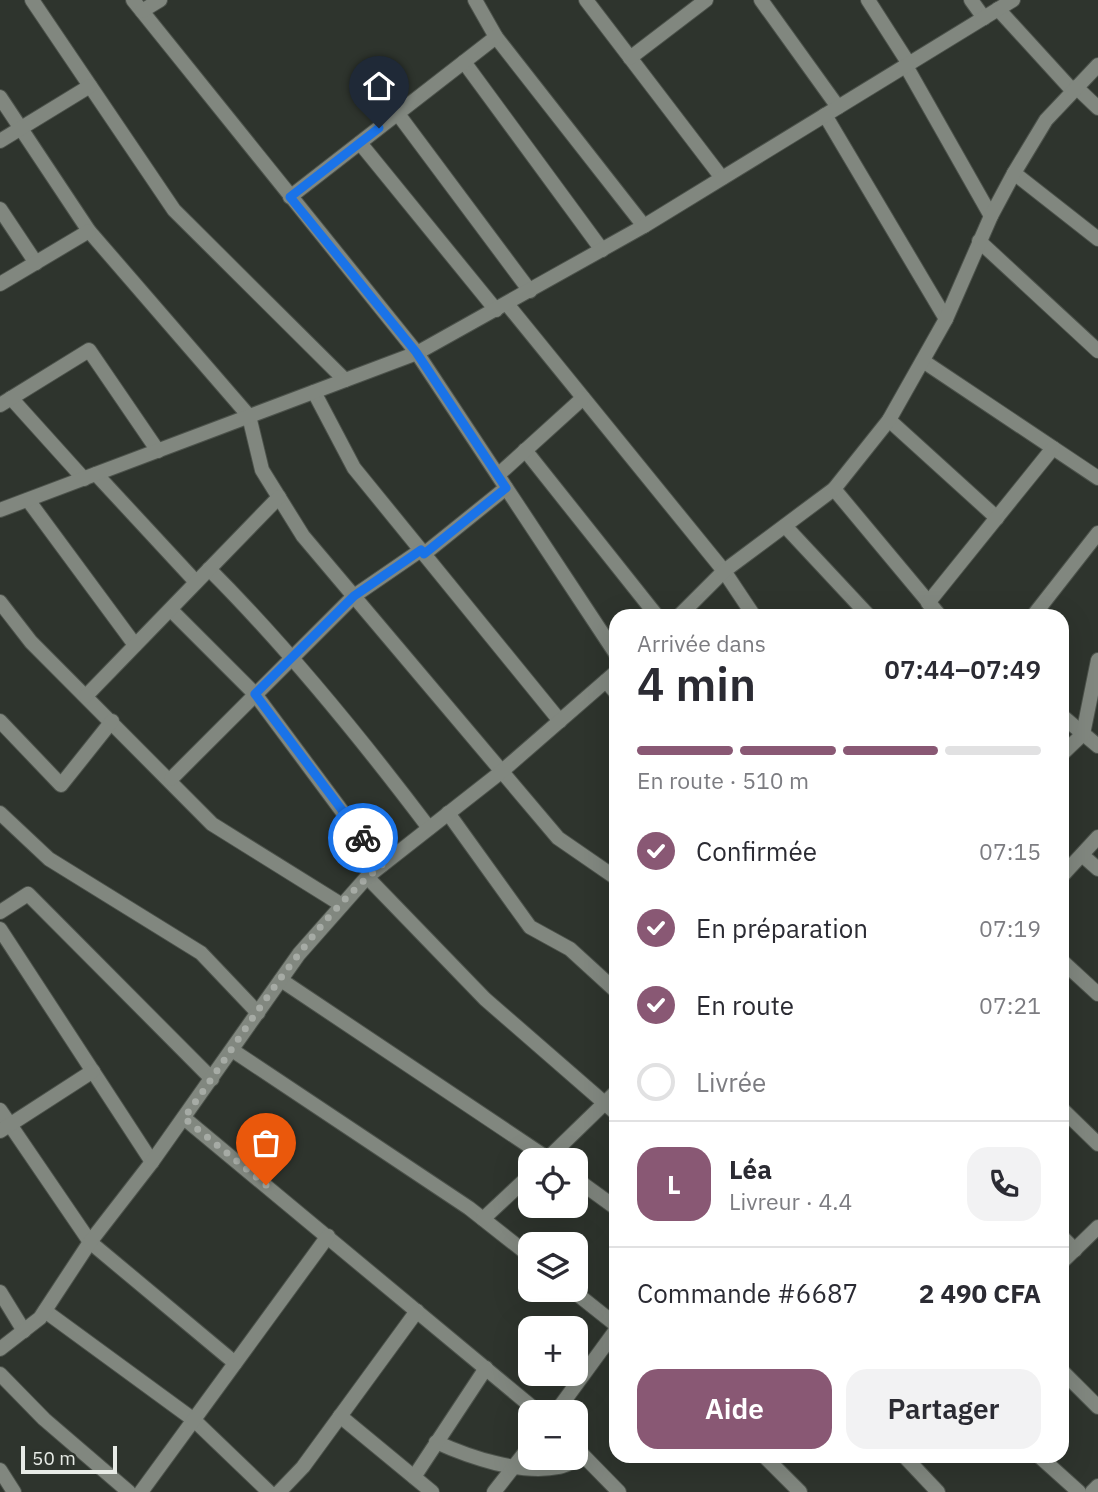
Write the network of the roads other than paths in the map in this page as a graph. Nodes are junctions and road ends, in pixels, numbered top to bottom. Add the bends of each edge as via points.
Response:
1 (32, 0) edge
2 (160, 0) edge
3 (475, 0) edge
4 (586, 0) edge
5 (706, 0) edge
6 (761, 0) edge
7 (868, 0) edge
8 (971, 0) edge
9 (1013, 0) edge
10 (137, 6) edge
11 (998, 9) junction
12 (984, 18) junction
13 (496, 37) junction
14 (630, 58) junction
15 (464, 62) junction
16 (907, 65) junction
17 (1098, 65) edge
18 (90, 86) junction
19 (1074, 88) junction
20 (0, 97) edge
21 (838, 107) junction
22 (1098, 108) edge
23 (398, 114) junction
24 (825, 115) junction
25 (21, 129) junction
26 (0, 141) edge
27 (360, 143) junction
28 (1014, 173) junction
29 (722, 178) junction
30 (290, 197) junction
31 (0, 209) edge
32 (991, 216) junction
33 (644, 226) junction
34 (89, 231) junction
35 (1098, 239) edge
36 (979, 241) junction
37 (602, 250) junction
38 (36, 262) junction
39 (0, 284) edge
40 (530, 291) junction
41 (502, 307) junction
42 (946, 318) junction
43 (1098, 351) edge
44 (416, 352) junction
45 (923, 361) junction
46 (345, 380) junction
47 (314, 392) junction
48 (583, 398) junction
49 (5, 402) edge
50 (249, 416) junction
51 (889, 419) junction
52 (1053, 448) junction
53 (525, 450) junction
54 (158, 451) junction
55 (90, 476) junction
56 (1098, 478) edge
57 (502, 482) junction
58 (834, 489) junction
59 (279, 497) junction
60 (28, 500) junction
61 (0, 510) edge
62 (997, 518) junction
63 (785, 526) junction
64 (1098, 533) edge
65 (422, 552) junction
66 (209, 569) junction
67 (724, 571) junction
68 (196, 582) junction
69 (354, 596) junction
70 (0, 602) edge
71 (928, 603) junction
72 (651, 609) edge
73 (685, 609) edge
74 (749, 609) edge
75 (862, 609) edge
76 (934, 609) edge
77 (1038, 609) edge
78 (171, 610) junction
79 (609, 643) edge
80 (135, 645) junction
81 (291, 659) junction
82 (1098, 660) edge
83 (609, 679) edge
84 (255, 694) junction
85 (86, 696) junction
86 (560, 720) junction
87 (0, 721) edge
88 (111, 721) junction
89 (1069, 722) edge
90 (1083, 734) junction
91 (1098, 746) edge
92 (1069, 747) edge
93 (501, 772) junction
94 (171, 779) junction
95 (448, 813) junction
96 (0, 814) edge
97 (429, 828) junction
98 (1098, 837) edge
99 (1082, 855) junction
100 (382, 865) junction
101 (1069, 869) edge
102 (1098, 869) edge
103 (609, 873) edge
104 (367, 877) junction
105 (342, 905) junction
106 (0, 912) edge
107 (0, 929) edge
108 (1069, 967) edge
109 (281, 980) junction
110 (609, 985) edge
111 (1098, 994) edge
112 (258, 1013) junction
113 (232, 1050) junction
114 (93, 1071) junction
115 (212, 1079) junction
116 (609, 1098) edge
117 (604, 1103) junction
118 (609, 1107) edge
119 (0, 1110) edge
120 (1069, 1116) edge
121 (184, 1118) junction
122 (5, 1128) edge
123 (1098, 1144) edge
124 (530, 1148) edge
125 (560, 1148) edge
126 (152, 1162) junction
127 (518, 1186) edge
128 (588, 1188) edge
129 (609, 1203) edge
130 (484, 1219) junction
131 (1098, 1227) edge
132 (328, 1236) junction
133 (90, 1242) junction
134 (1069, 1244) edge
135 (518, 1246) edge
136 (1075, 1250) junction
137 (1069, 1256) edge
138 (0, 1292) edge
139 (587, 1302) edge
140 (45, 1311) junction
141 (418, 1311) junction
142 (609, 1319) edge
143 (24, 1331) junction
144 (609, 1340) edge
145 (0, 1349) edge
146 (235, 1363) junction
147 (486, 1368) junction
148 (0, 1374) edge
149 (1069, 1378) edge
150 (524, 1400) edge
151 (565, 1400) edge
152 (1098, 1407) edge
153 (340, 1416) junction
154 (194, 1420) junction
155 (436, 1442) junction
156 (518, 1461) edge
157 (588, 1461) edge
158 (771, 1463) edge
159 (911, 1463) edge
160 (1047, 1463) edge
161 (514, 1466) junction
162 (518, 1466) edge
163 (0, 1470) edge
164 (414, 1477) junction
165 (1098, 1486) edge
166 (14, 1492) edge
167 (129, 1492) edge
168 (141, 1492) edge
169 (269, 1492) edge
170 (279, 1492) edge
171 (432, 1492) edge
172 (494, 1492) edge
173 (619, 1492) edge
174 (800, 1492) edge
175 (938, 1492) edge
176 (1079, 1492) edge
177 (1092, 1492) edge

1 - 18 street
2 - 10 street
3 - 13 street
4 - 14 street
5 - 14 street
6 - 21 street
7 - 16 street
8 - 12 street
9 - 11 street
10 - 30 street
11 - 12 street
11 - 19 street
12 - 16 street
13 - 15 street
13 - 33 street
14 - 29 street
15 - 23 street
15 - 37 street
16 - 21 street
16 - 32 street
17 - 19 street
18 - 25 street
18 - 46 street via 173,210
19 - 22 street
19 - 28 street via 1045,120
20 - 25 street
21 - 24 street
23 - 27 street
23 - 40 street
24 - 29 street
24 - 42 street
25 - 26 street
25 - 34 street
27 - 30 street
27 - 41 street
28 - 32 street
28 - 35 street
29 - 33 street
30 - 44 street
31 - 38 street
32 - 36 street
33 - 37 street
34 - 38 street
34 - 50 street
36 - 42 street
36 - 43 street
37 - 40 street
38 - 39 street
40 - 41 street
41 - 44 street
41 - 48 street
42 - 45 street
44 - 46 street
44 - 57 street
45 - 51 street
45 - 52 street
46 - 47 street
47 - 50 street
47 - 65 street via 354,468
48 - 53 street
48 - 67 street
49 - 54 street via 89,350
49 - 55 street
50 - 54 street
50 - 59 street via 262,470
51 - 58 street
51 - 62 street
52 - 56 street
52 - 62 street
53 - 57 street
53 - 72 street
54 - 55 street
55 - 60 street
55 - 68 street
57 - 65 street
57 - 79 street
58 - 63 street
58 - 71 street
59 - 66 street
59 - 69 street via 303,536
60 - 61 street
60 - 80 street
62 - 71 street
63 - 67 street
63 - 75 street
64 - 77 street
65 - 69 street
65 - 86 street
66 - 68 street
66 - 81 street
67 - 73 street
67 - 74 street
68 - 78 street
69 - 81 street
69 - 93 street
70 - 85 street via 31,642
71 - 76 street
78 - 80 street
78 - 84 street
80 - 85 street
81 - 84 street
81 - 97 street via 376,757
82 - 90 street
83 - 86 street
84 - 94 street
84 - 100 street
85 - 88 street
86 - 93 street
87 - 88 street via 61,785
88 - 94 street
89 - 90 street
90 - 91 street
90 - 92 street
93 - 95 street
93 - 103 street via 558,838
94 - 105 street via 212,824
95 - 97 street
95 - 110 street via 530,927 570,949
96 - 112 street via 49,859 201,953
97 - 100 street
98 - 99 street
99 - 101 street
99 - 102 street
100 - 104 street
104 - 105 street
104 - 117 street via 485,999
105 - 109 street
106 - 115 street via 27,894
107 - 114 street
108 - 111 street
109 - 112 street
109 - 124 street
112 - 113 street
113 - 115 street
113 - 130 street
114 - 122 street
114 - 126 street
115 - 121 street
116 - 117 street
117 - 118 street
117 - 125 street
119 - 122 street
120 - 123 street
121 - 126 street
121 - 132 street
122 - 133 street
126 - 133 street
127 - 130 street
128 - 129 street
130 - 135 street
131 - 136 street
132 - 141 street
132 - 146 street
133 - 140 street
133 - 146 street
134 - 136 street
136 - 137 street
138 - 143 street
139 - 142 street
140 - 143 street
140 - 154 street
141 - 147 street
141 - 153 street
143 - 145 street
144 - 151 street
146 - 154 street
147 - 150 street
147 - 155 street
148 - 167 street via 44,1419
149 - 152 street
153 - 164 street
153 - 170 street
154 - 168 street
154 - 169 street
155 - 161 street via 475,1460
155 - 164 street
156 - 161 street
157 - 173 street
158 - 174 street
159 - 175 street
160 - 176 street
161 - 162 street
161 - 172 street
163 - 166 street
164 - 171 street
165 - 177 street

